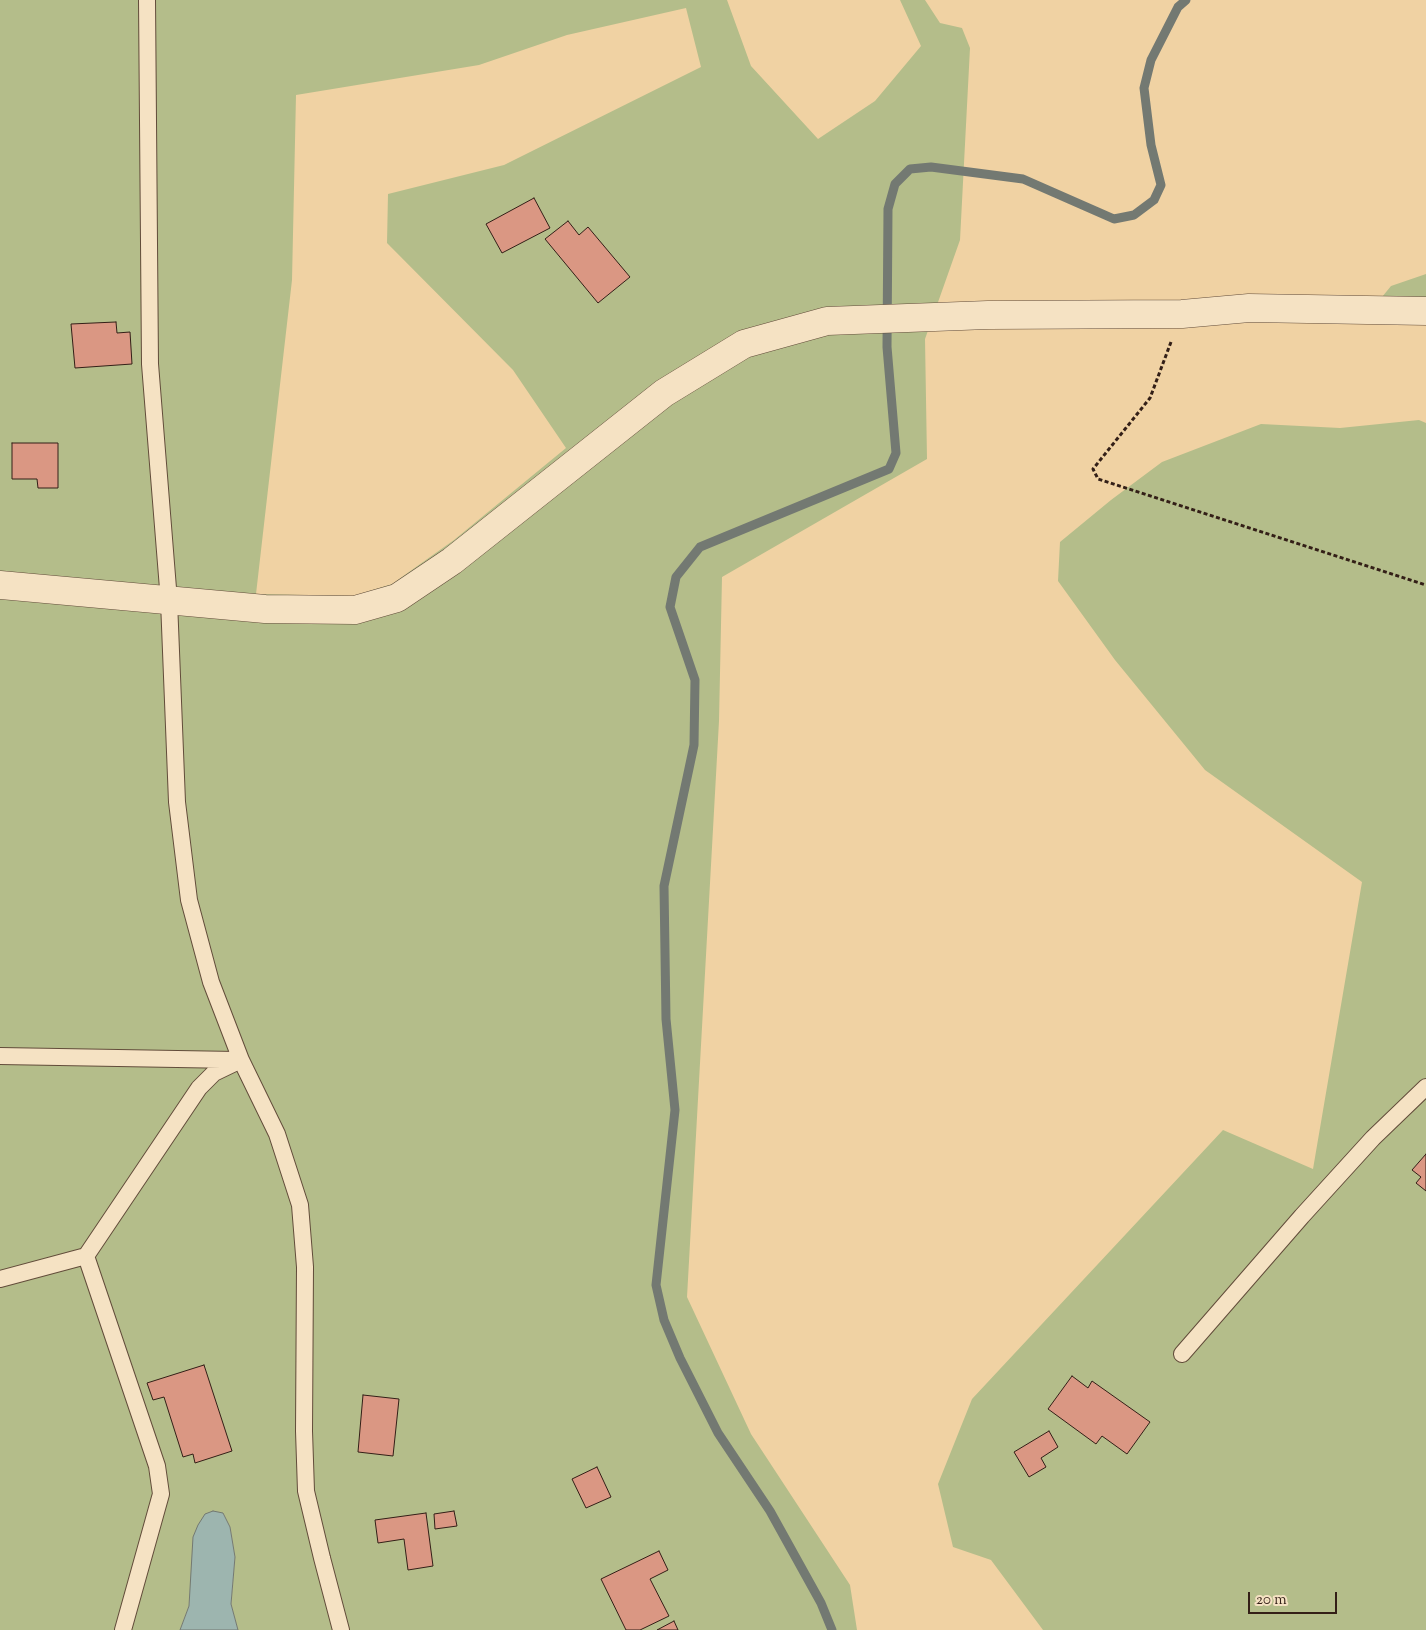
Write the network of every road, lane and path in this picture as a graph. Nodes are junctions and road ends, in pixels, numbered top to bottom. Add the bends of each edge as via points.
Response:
1 (147, 0) edge
2 (1426, 311) edge
3 (1182, 314) junction
4 (0, 585) edge
5 (1426, 585) edge
6 (169, 601) junction
7 (0, 1056) edge
8 (241, 1060) junction
9 (1426, 1088) edge
10 (86, 1256) junction
11 (0, 1279) edge
12 (1182, 1354) dead end
13 (123, 1630) edge
14 (341, 1630) edge

1 - 6 lane via 150,364
2 - 3 street via 1249,308
3 - 5 path via 1150,398 1093,469 1098,479
3 - 6 street via 988,315 827,322 744,344 664,393 452,561 397,598 355,610 265,609
4 - 6 street
6 - 8 lane via 177,802 189,900 211,982
7 - 8 lane
8 - 10 lane via 214,1073 199,1088
8 - 14 lane via 277,1134 300,1205 305,1266 306,1491
9 - 12 lane via 1373,1138
10 - 11 lane
10 - 13 lane via 157,1466 161,1494

